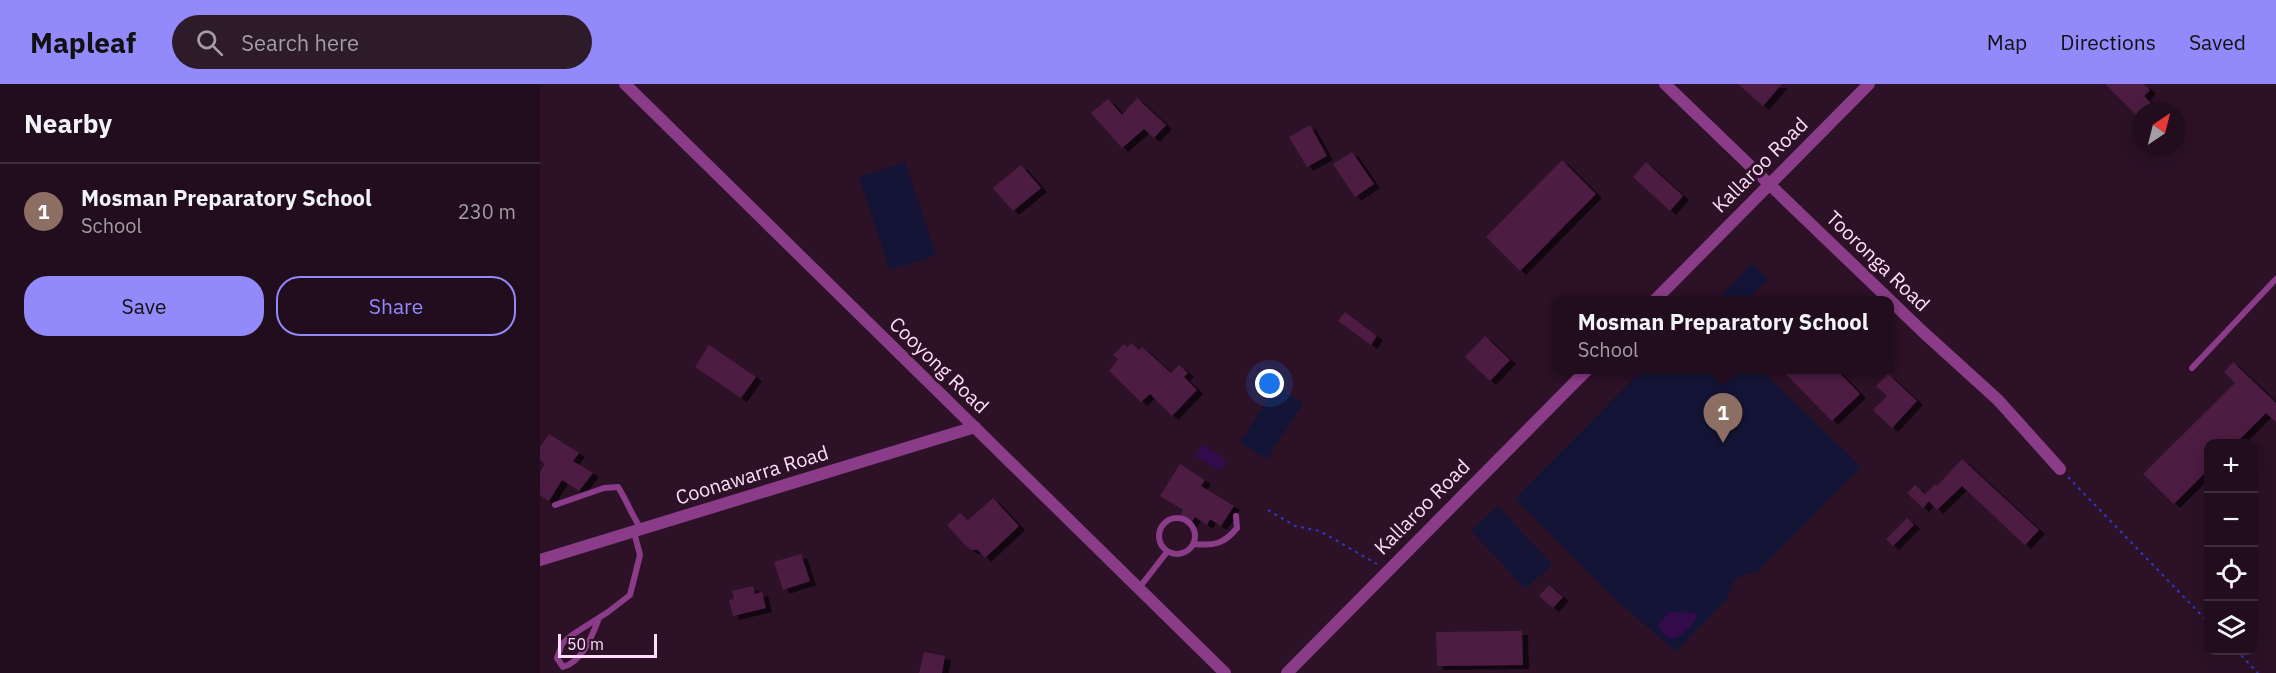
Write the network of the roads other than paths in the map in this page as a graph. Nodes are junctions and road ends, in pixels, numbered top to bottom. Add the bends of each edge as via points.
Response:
1 (625, 84) edge
2 (1665, 84) edge
3 (1869, 84) edge
4 (1769, 183) junction
5 (2276, 279) edge
6 (1659, 296) edge
7 (1886, 296) edge
8 (1894, 304) edge
9 (2192, 368) dead end
10 (1582, 374) edge
11 (975, 427) junction
12 (2060, 469) road end
13 (555, 505) dead end
14 (1236, 516) dead end
15 (638, 530) junction
16 (1194, 543) junction
17 (1167, 552) junction
18 (540, 560) edge
19 (1139, 588) junction
20 (599, 618) junction
21 (1225, 673) edge
22 (1287, 673) edge

1 - 11 street, Cooyong Road
2 - 4 street, Tooronga Road
3 - 4 street, Kallaroo Road
4 - 6 street, Kallaroo Road
4 - 7 street, Tooronga Road
5 - 9 lane
8 - 12 street, Tooronga Road via 1998,400
10 - 22 street, Kallaroo Road
11 - 15 street, Coonawarra Road
11 - 19 street, Cooyong Road
13 - 15 lane via 618,487
14 - 16 lane via 1237,528 1228,539 1218,545
15 - 18 street, Coonawarra Road
15 - 20 lane via 640,555 630,595
16 - 17 lane via 1180,554
16 - 17 lane via 1190,523 1172,518 1159,530 1160,544
17 - 19 lane
19 - 21 street, Cooyong Road
20 - 20 lane via 562,644 557,658 563,667 572,664 583,651

